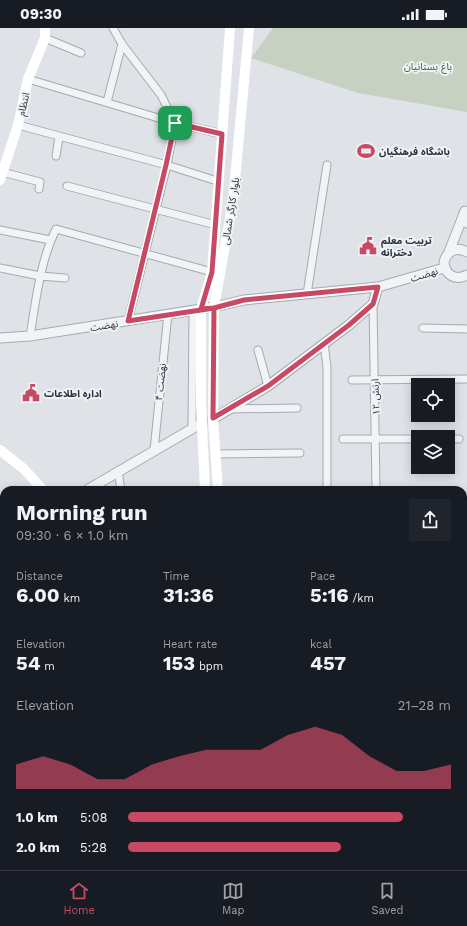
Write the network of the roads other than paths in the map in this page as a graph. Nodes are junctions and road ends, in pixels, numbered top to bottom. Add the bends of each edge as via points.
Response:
1 (113, 28) edge
2 (230, 28) edge
3 (249, 28) edge
4 (44, 31) edge
5 (122, 44) junction
6 (81, 53) dead end
7 (28, 79) junction
8 (106, 102) junction
9 (175, 123) junction
10 (18, 125) junction
11 (222, 134) junction
12 (59, 137) junction
13 (56, 156) dead end
14 (166, 165) junction
15 (326, 166) dead end
16 (1, 176) edge
17 (217, 181) junction
18 (67, 186) dead end
19 (39, 189) dead end
20 (466, 207) edge
21 (156, 210) junction
22 (467, 223) edge
23 (216, 225) junction
24 (0, 230) edge
25 (50, 240) junction
26 (449, 252) junction
27 (467, 252) edge
28 (145, 254) junction
29 (0, 268) edge
30 (444, 268) junction
31 (212, 272) junction
32 (467, 275) edge
33 (40, 276) junction
34 (65, 278) dead end
35 (378, 287) junction
36 (308, 294) junction
37 (373, 304) junction
38 (214, 308) junction
39 (197, 309) junction
40 (168, 314) junction
41 (128, 321) junction
42 (423, 328) dead end
43 (467, 329) edge
44 (30, 336) junction
45 (0, 338) edge
46 (324, 343) junction
47 (258, 350) dead end
48 (467, 378) edge
49 (374, 379) junction
50 (352, 380) dead end
51 (268, 386) junction
52 (297, 408) dead end
53 (229, 409) junction
54 (213, 418) junction
55 (202, 423) junction
56 (192, 428) junction
57 (343, 439) dead end
58 (376, 439) junction
59 (411, 439) edge
60 (455, 439) edge
61 (459, 439) dead end
62 (0, 450) edge
63 (154, 450) junction
64 (300, 453) dead end
65 (216, 454) junction
66 (118, 471) junction
67 (38, 486) edge
68 (94, 486) edge
69 (120, 486) edge
70 (206, 486) edge
71 (218, 486) edge
72 (327, 486) edge
73 (376, 486) edge

1 - 5 street
2 - 11 main road, بلوار کارگر شمالی
3 - 38 main road, بلوار کارگر شمالی via 233,201
4 - 6 street
4 - 7 main road, انتظام
5 - 8 street
5 - 9 street via 161,95
7 - 8 street
7 - 10 main road, انتظام
8 - 9 street
9 - 11 street
9 - 14 street
10 - 12 street
10 - 16 main road, انتظام
11 - 17 main road, بلوار کارگر شمالی
12 - 13 street
12 - 14 street
14 - 17 street
14 - 21 street
15 - 36 street
16 - 19 street via 40,182
17 - 23 main road, بلوار کارگر شمالی
18 - 21 street
20 - 22 street
20 - 26 street
21 - 23 street
21 - 28 street
23 - 31 main road, بلوار کارگر شمالی
24 - 25 street
25 - 28 street via 56,229
25 - 33 street
26 - 27 street via 459,249
26 - 30 street
28 - 31 street
28 - 41 street
29 - 33 street
30 - 32 street via 453,277
30 - 35 street, نهضت
31 - 39 main road, بلوار کارگر شمالی
33 - 34 street
33 - 44 street
35 - 36 street, نهضت
35 - 37 street
36 - 38 street, نهضت via 244,300
37 - 46 street
37 - 49 street, ارتش ۱۲
38 - 39 street, نهضت
38 - 54 main road, بلوار کارگر شمالی
39 - 40 street, نهضت
39 - 55 main road, بلوار کارگر شمالی
39 - 56 street
40 - 41 street, نهضت
40 - 63 street, نهضت ۴
41 - 44 street, نهضت
42 - 43 street
44 - 45 street, نهضت
46 - 51 street
46 - 72 street via 327,367
47 - 51 street
48 - 49 street
49 - 50 street
49 - 58 street, ارتش ۱۲
51 - 53 street
52 - 53 street
53 - 54 street
54 - 65 main road, بلوار کارگر شمالی
55 - 56 street
55 - 70 main road, بلوار کارگر شمالی
56 - 63 street
57 - 58 street
58 - 59 street
58 - 73 street, ارتش ۱۲
60 - 61 street
62 - 67 main road
63 - 66 street
64 - 65 street
65 - 71 main road, بلوار کارگر شمالی
66 - 68 street
66 - 69 street

